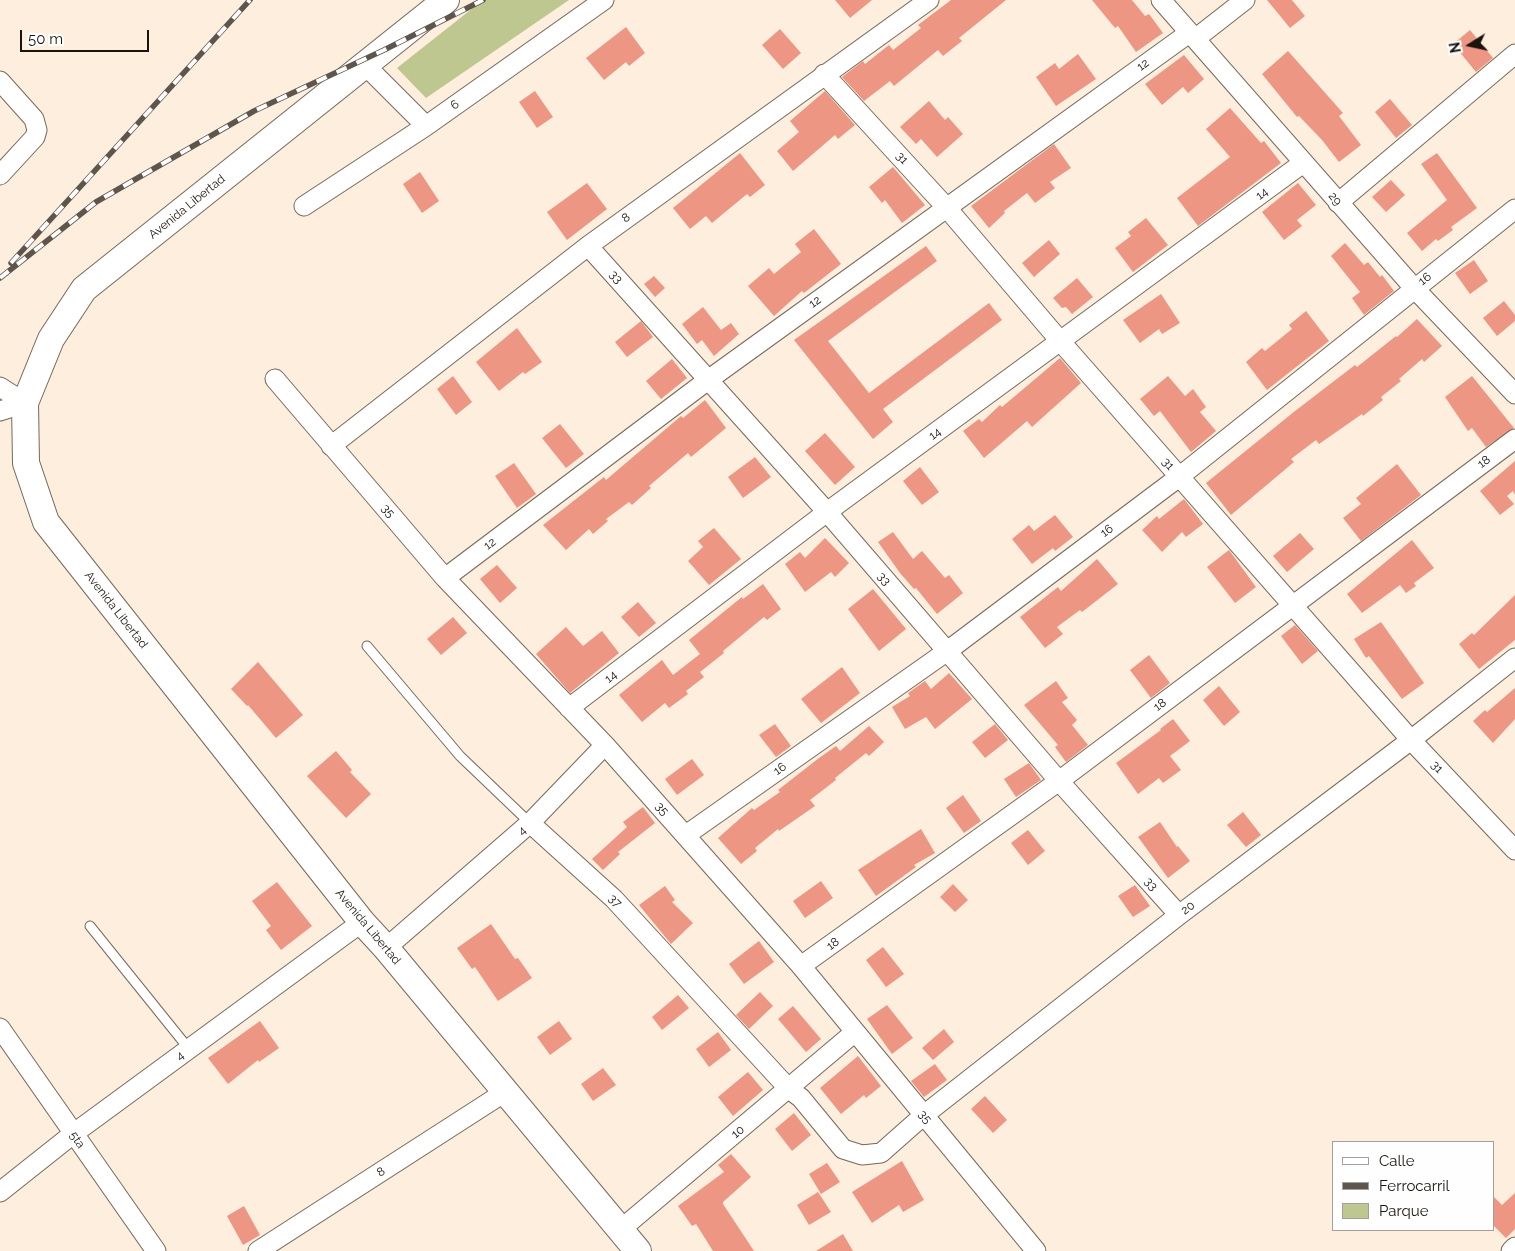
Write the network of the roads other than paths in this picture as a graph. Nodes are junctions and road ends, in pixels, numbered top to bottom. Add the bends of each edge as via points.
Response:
1 (446, 0) edge
2 (604, 0) edge
3 (929, 0) edge
4 (1160, 0) edge
5 (1245, 0) edge
6 (1192, 36) junction
7 (1515, 54) edge
8 (365, 65) junction
9 (824, 74) junction
10 (0, 81) edge
11 (426, 126) junction
12 (1303, 164) junction
13 (0, 175) edge
14 (1338, 203) junction
15 (304, 206) dead end
16 (946, 207) junction
17 (1515, 209) edge
18 (588, 246) junction
19 (1414, 288) junction
20 (1061, 342) junction
21 (275, 380) dead end
22 (708, 380) junction
23 (0, 387) edge
24 (1515, 394) edge
25 (25, 403) junction
26 (0, 411) edge
27 (1515, 439) edge
28 (331, 446) junction
29 (1179, 477) junction
30 (827, 512) junction
31 (445, 578) junction
32 (1294, 606) junction
33 (366, 646) dead end
34 (946, 652) junction
35 (1515, 658) edge
36 (569, 708) junction
37 (1411, 740) junction
38 (604, 745) junction
39 (1059, 781) junction
40 (530, 823) junction
41 (686, 835) junction
42 (1515, 850) edge
43 (1179, 915) junction
44 (362, 922) junction
45 (90, 926) dead end
46 (386, 948) junction
47 (801, 966) junction
48 (0, 1028) edge
49 (855, 1032) junction
50 (189, 1049) junction
51 (790, 1089) junction
52 (504, 1092) junction
53 (924, 1115) junction
54 (73, 1134) junction
55 (862, 1154) joint
56 (0, 1192) edge
57 (620, 1230) junction
58 (1515, 1247) edge
59 (156, 1251) edge
60 (258, 1251) edge
61 (638, 1251) edge
62 (1036, 1251) edge
63 (1511, 1251) edge

1 - 8 main road, Avenida Libertad
2 - 11 street, 6
3 - 9 street, 8
4 - 6 street, 29
5 - 6 street, 12
6 - 12 street, 29
6 - 16 street, 12
7 - 14 street
8 - 11 street
8 - 25 main road, Avenida Libertad via 84,289 51,339
9 - 16 street, 31
9 - 18 street, 8
10 - 13 street via 36,124 34,137
11 - 15 street, 6
12 - 14 street, 29
12 - 20 street, 14
14 - 19 street, 29
16 - 20 street, 31
16 - 22 street, 12
17 - 19 street, 16
18 - 22 street, 33
18 - 28 street, 8
19 - 24 street, 29
19 - 29 street, 16
20 - 29 street, 31
20 - 30 street, 14
21 - 28 street, 35
22 - 30 street, 33
22 - 31 street, 12
23 - 25 street
25 - 26 street
25 - 44 main road, Avenida Libertad via 26,464 46,522
27 - 32 street, 18
28 - 31 street, 35
29 - 32 street, 31
29 - 34 street, 16
30 - 34 street, 33
30 - 36 street, 14
31 - 36 street, 35
32 - 37 street, 31
32 - 39 street, 18
33 - 40 lane, 37 via 460,756
34 - 39 street, 33
34 - 41 street, 16
35 - 37 street, 20
36 - 38 street, 35
37 - 42 street, 31
37 - 43 street, 20
38 - 40 street, 4
38 - 41 street, 35
39 - 43 street, 33
39 - 47 street, 18
40 - 46 street, 4
40 - 51 street, 37 via 614,899
41 - 47 street, 35
43 - 53 street, 20
44 - 46 main road, Avenida Libertad
44 - 50 street, 4
45 - 50 lane
46 - 52 main road, Avenida Libertad
47 - 49 street, 35
48 - 54 street, 5ta
49 - 51 street, 10
49 - 53 street, 35
50 - 54 street, 4
51 - 55 street, 37 via 843,1149
51 - 57 street, 10
52 - 57 main road, Avenida Libertad
52 - 60 street, 8
53 - 55 street, 20 via 881,1153
53 - 62 street, 35
54 - 56 street, 4
54 - 59 street, 5ta
57 - 61 main road, Avenida Libertad
58 - 63 street

